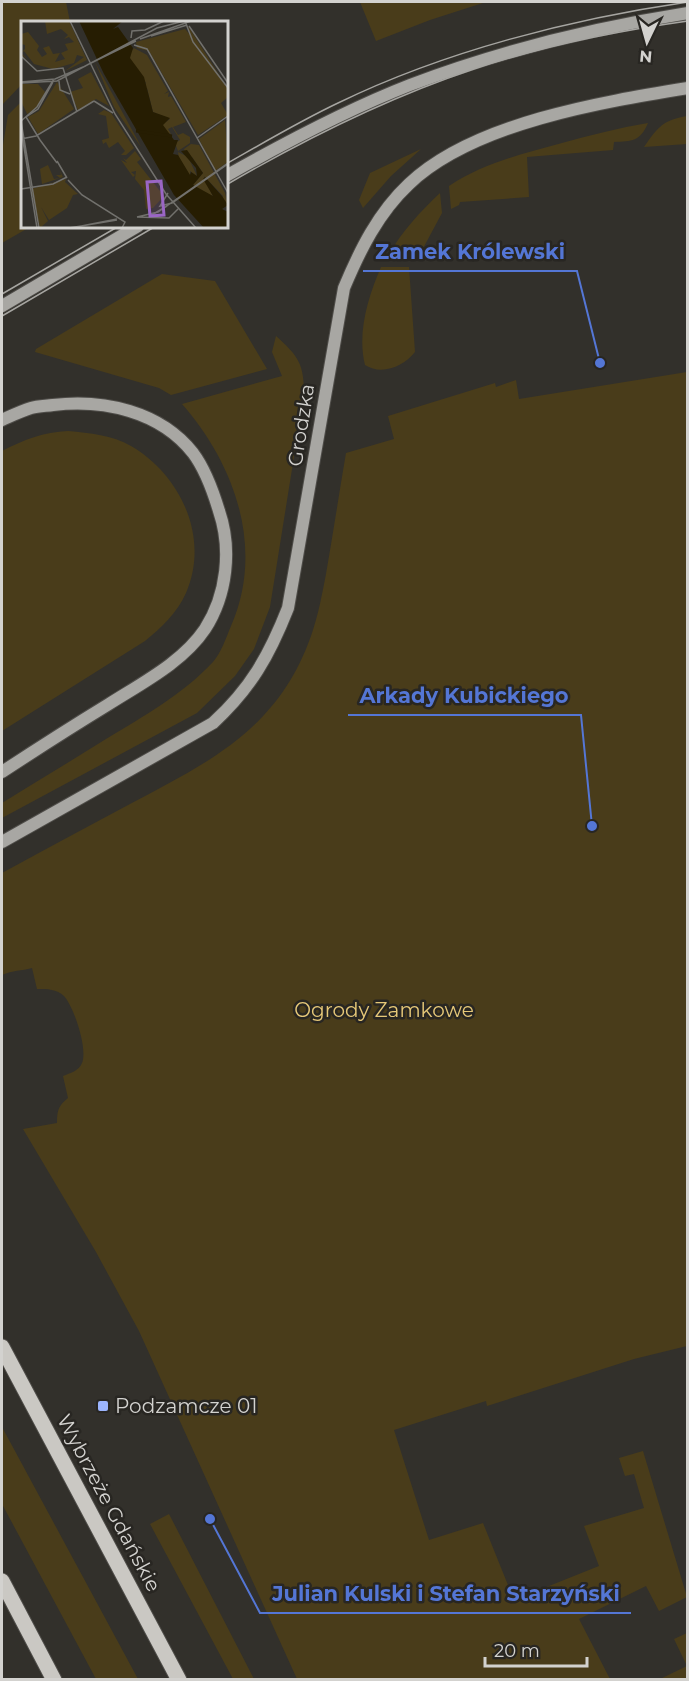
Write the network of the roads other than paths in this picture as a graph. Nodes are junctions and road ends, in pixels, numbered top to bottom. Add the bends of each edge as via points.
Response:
1 (687, 13) edge
2 (687, 88) edge
3 (228, 175) edge
4 (135, 228) edge
5 (2, 306) edge
6 (2, 420) edge
7 (2, 772) edge
8 (2, 842) edge
9 (2, 1347) edge
10 (2, 1581) edge
11 (54, 1680) edge
12 (179, 1680) edge

1 - 3 main road via 528,46 409,86 287,142
2 - 8 main road, Grodzka via 508,128 440,159 409,183 362,247 344,288 288,608 273,646 254,677 213,723
4 - 5 main road
6 - 7 main road via 33,407 94,403 136,414 170,430 201,466 224,526 226,550 224,581 215,611 192,644 162,670
9 - 12 main road, Wybrzeże Gdańskie
10 - 11 main road

